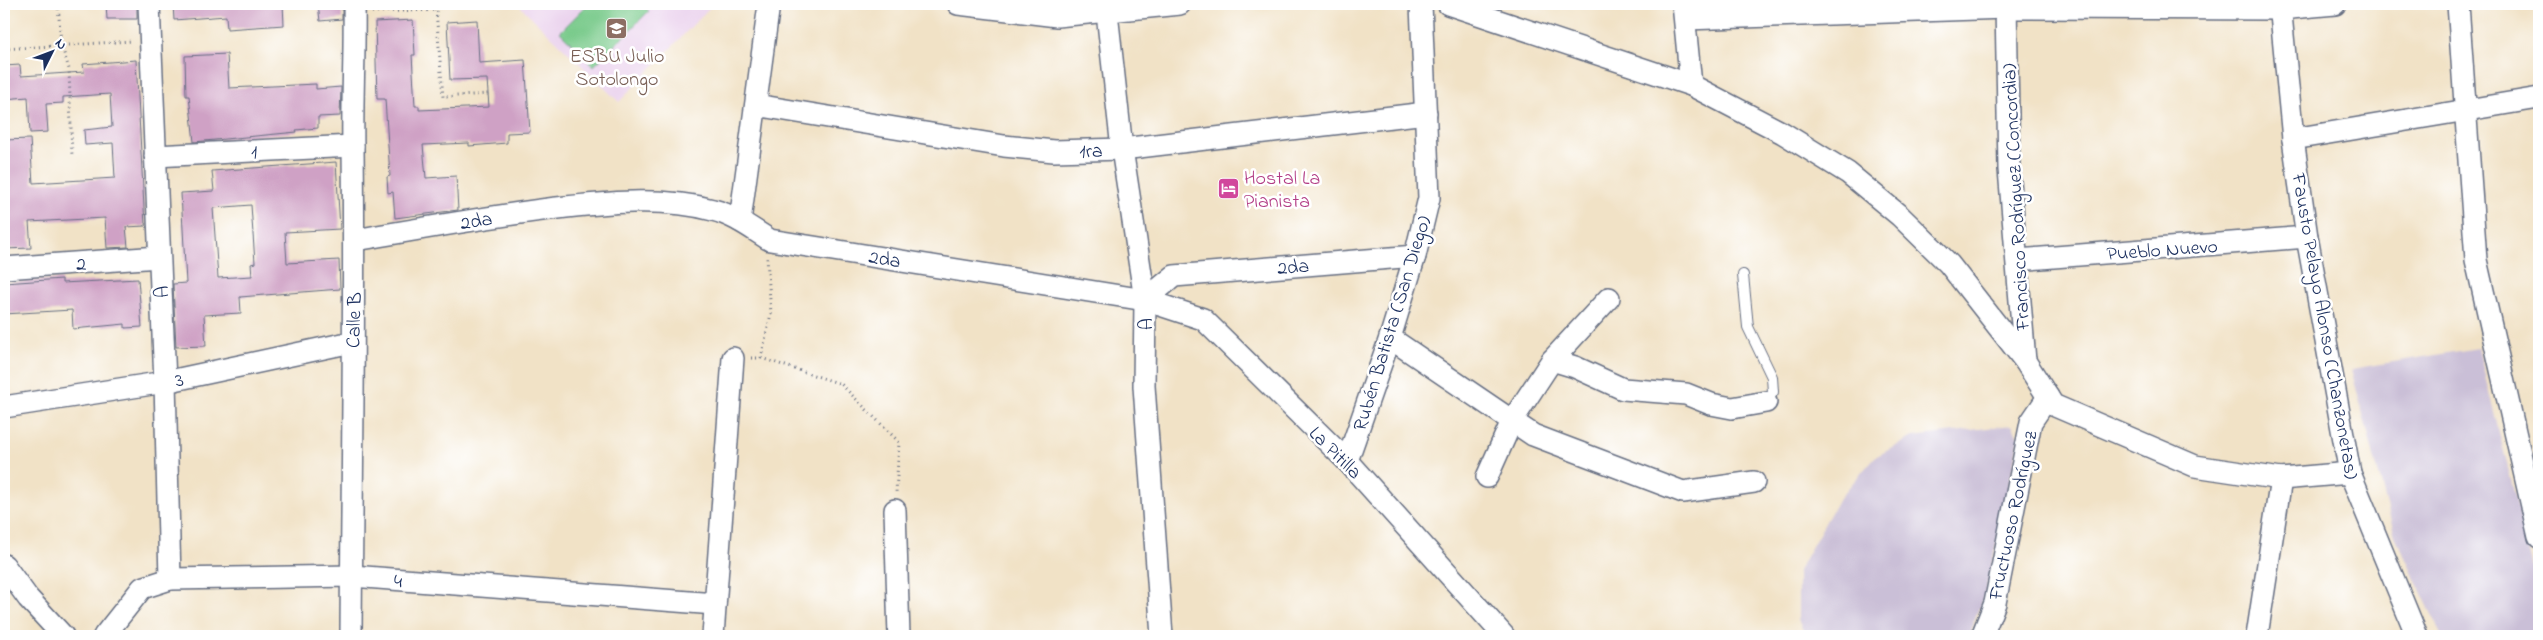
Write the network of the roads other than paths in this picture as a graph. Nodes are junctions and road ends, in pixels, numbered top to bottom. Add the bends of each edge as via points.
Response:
1 (149, 4) edge
2 (769, 4) edge
3 (958, 4) edge
4 (1180, 4) edge
5 (1421, 4) edge
6 (1448, 4) edge
7 (2335, 4) edge
8 (2458, 4) edge
9 (2006, 6) edge
10 (2280, 6) edge
11 (1129, 7) edge
12 (354, 8) edge
13 (1685, 11) edge
14 (1107, 13) junction
15 (1691, 85) junction
16 (2539, 98) edge
17 (756, 105) junction
18 (2464, 112) junction
19 (1426, 113) junction
20 (2293, 139) junction
21 (353, 146) junction
22 (1122, 149) junction
23 (155, 156) junction
24 (740, 221) junction
25 (2307, 237) junction
26 (355, 240) junction
27 (1415, 256) junction
28 (159, 257) junction
29 (2017, 260) junction
30 (4, 268) edge
31 (1743, 275) dead end
32 (1609, 298) dead end
33 (1145, 300) junction
34 (1390, 338) junction
35 (352, 342) junction
36 (733, 358) road end
37 (1552, 360) junction
38 (2025, 361) junction
39 (165, 382) junction
40 (2048, 397) junction
41 (1766, 402) joint
42 (4, 407) edge
43 (1512, 421) junction
44 (1347, 461) junction
45 (2350, 473) junction
46 (1487, 477) dead end
47 (2281, 479) junction
48 (1754, 482) dead end
49 (2535, 501) edge
50 (895, 510) road end
51 (2539, 537) edge
52 (4, 566) edge
53 (352, 576) junction
54 (170, 579) junction
55 (715, 604) junction
56 (63, 636) edge
57 (104, 636) edge
58 (351, 636) edge
59 (713, 636) edge
60 (899, 636) edge
61 (1162, 636) edge
62 (1504, 636) edge
63 (1982, 636) edge
64 (2257, 636) edge
65 (2417, 636) edge

1 - 23 street, A
2 - 17 street
3 - 14 street via 1057,16
4 - 11 street
5 - 19 street, Rubén Batista (San Diego)
6 - 15 street
7 - 10 street
8 - 18 street
9 - 10 street
9 - 13 street
9 - 29 street, Francisco Rodríguez (Concordia) via 2009,169
10 - 20 street, Fausto Pelayo Alonso (Chanzonetas)
11 - 14 street
12 - 21 street, Calle B
13 - 15 street
14 - 22 street, A
15 - 38 street via 1783,133 1855,179 1900,216 1949,264
16 - 18 street
17 - 22 street, 1ra via 1004,146 1054,151
17 - 24 street
18 - 20 street
18 - 49 street via 2476,260
19 - 22 street, 1ra
19 - 27 street, Rubén Batista (San Diego) via 1429,198
20 - 25 street, Fausto Pelayo Alonso (Chanzonetas)
21 - 23 street, 1
21 - 26 street, Calle B
22 - 33 street, A
23 - 28 street, A
24 - 26 street, 2da via 715,210 664,202 599,204 527,211
24 - 33 street, 2da via 770,240
25 - 29 street, Pueblo Nuevo
25 - 45 street, Fausto Pelayo Alonso (Chanzonetas)
26 - 35 street, Calle B
27 - 33 street, 2da via 1174,276
27 - 34 street, Rubén Batista (San Diego)
28 - 30 street, 2
28 - 39 street, A
29 - 38 street, Francisco Rodríguez (Concordia)
31 - 41 lane via 1748,327 1772,377 1773,392
32 - 37 street
33 - 44 street, La Pitilla via 1203,319
33 - 61 street, A via 1144,386
34 - 43 street
34 - 44 street, Rubén Batista (San Diego)
35 - 39 street, 3
35 - 53 street, Calle B
36 - 55 street
37 - 41 street via 1623,389 1686,394 1732,408
37 - 43 street
38 - 40 street
39 - 42 street, 3
39 - 54 street, A
40 - 47 street via 2052,405 2195,466
40 - 63 street, Fructuoso Rodríguez via 2031,422 1995,604
43 - 46 street
43 - 48 street via 1532,435 1683,492
44 - 62 street, La Pitilla
45 - 47 street
45 - 65 street, Fausto Pelayo Alonso (Chanzonetas)
47 - 64 street
49 - 51 street
50 - 60 street
52 - 56 street
53 - 54 street, 4
53 - 55 street, 4
53 - 58 street, Calle B
54 - 57 street, 4 via 142,588
55 - 59 street

